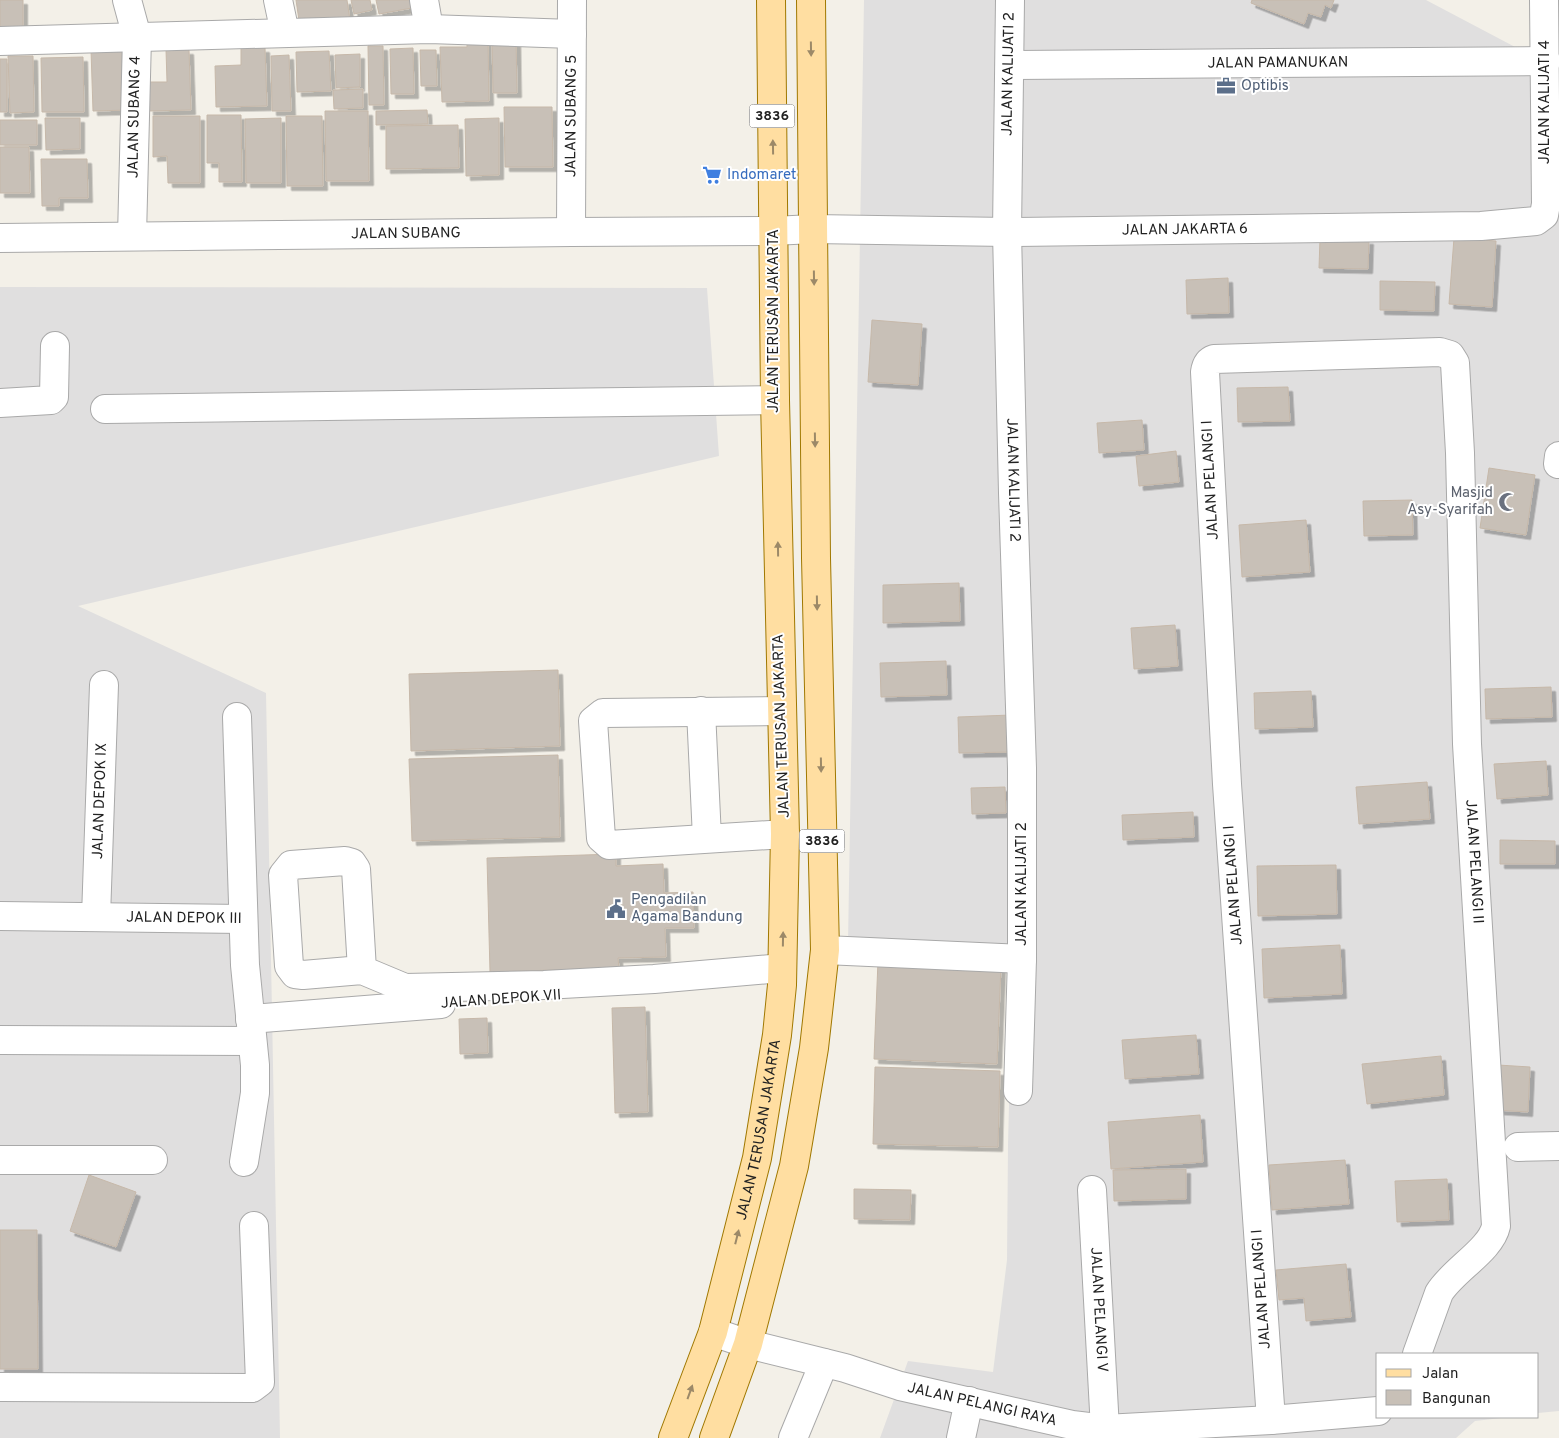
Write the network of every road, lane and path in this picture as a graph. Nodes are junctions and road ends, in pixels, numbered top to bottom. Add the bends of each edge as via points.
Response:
1 (127, 0) edge
2 (278, 0) edge
3 (424, 0) edge
4 (572, 0) edge
5 (771, 0) edge
6 (811, 0) edge
7 (1010, 0) edge
8 (1544, 0) edge
9 (429, 29) junction
10 (285, 33) junction
11 (572, 34) junction
12 (137, 37) junction
13 (0, 41) edge
14 (1546, 61) junction
15 (1010, 65) junction
16 (1552, 126) edge
17 (1546, 204) joint
18 (813, 229) junction
19 (774, 231) junction
20 (570, 232) junction
21 (1008, 232) junction
22 (132, 236) junction
23 (0, 238) edge
24 (55, 346) dead end
25 (1220, 358) joint
26 (774, 400) junction
27 (0, 402) edge
28 (105, 409) dead end
29 (104, 685) dead end
30 (701, 711) junction
31 (782, 711) junction
32 (237, 717) dead end
33 (785, 834) junction
34 (707, 838) junction
35 (0, 916) edge
36 (96, 917) junction
37 (244, 918) junction
38 (825, 950) junction
39 (1022, 959) junction
40 (362, 970) junction
41 (782, 976) junction
42 (251, 1030) junction
43 (0, 1040) edge
44 (1018, 1091) dead end
45 (1559, 1146) edge
46 (1518, 1147) dead end
47 (0, 1160) edge
48 (153, 1160) dead end
49 (244, 1162) dead end
50 (1092, 1190) dead end
51 (254, 1226) dead end
52 (713, 1332) junction
53 (748, 1344) junction
54 (1417, 1353) edge
55 (824, 1362) junction
56 (0, 1388) edge
57 (968, 1401) junction
58 (1376, 1411) edge
59 (1271, 1420) junction
60 (1104, 1433) edge
61 (673, 1438) edge
62 (714, 1438) edge
63 (793, 1438) edge
64 (961, 1438) edge

1 - 12 street, JALAN SUBANG 4
2 - 10 street
3 - 9 street
4 - 11 street, JALAN SUBANG 5
19 -> 5 main road, JALAN TERUSAN JAKARTA / 3836
6 -> 18 main road, 3836
7 - 15 street, JALAN KALIJATI 2
8 - 14 street, JALAN KALIJATI 4
9 - 10 street
9 - 11 street
10 - 12 street
11 - 20 street, JALAN SUBANG 5
12 - 13 street
12 - 22 street, JALAN SUBANG 4
14 - 15 street, JALAN PAMANUKAN
14 - 16 street, JALAN KALIJATI 4
15 - 21 street, JALAN KALIJATI 2
16 - 17 street, JALAN KALIJATI 4
17 - 21 street, JALAN JAKARTA 6 via 1544,215 1536,220 1481,226
18 - 19 street, JALAN SUBANG
18 - 21 street, JALAN JAKARTA 6
18 -> 38 main road, 3836
19 - 20 street, JALAN SUBANG
19 - 26 main road, JALAN TERUSAN JAKARTA / 3836
20 - 22 street, JALAN SUBANG
21 - 39 street, JALAN KALIJATI 2 via 1022,768
22 - 23 street, JALAN SUBANG
24 - 27 street via 54,397 51,400
25 - 54 street, JALAN PELANGI II via 1440,352 1450,355 1455,363 1467,744 1496,1226 1488,1242 1445,1283 1435,1301
25 - 59 street, JALAN PELANGI I via 1209,361 1206,372 1227,774
26 - 28 street
31 -> 26 main road, JALAN TERUSAN JAKARTA / 3836
29 - 36 street, JALAN DEPOK IX
30 - 31 street
30 - 34 street
30 - 34 street via 603,713 593,721 601,838 610,845
31 - 33 main road, JALAN TERUSAN JAKARTA / 3836
32 - 37 street
33 - 34 street
41 -> 33 main road, JALAN TERUSAN JAKARTA / 3836
35 - 36 street, JALAN DEPOK III
36 - 37 street, JALAN DEPOK III
37 - 42 street, JALAN DEPOK III
38 - 39 street, JALAN KALIJATI 2
38 - 53 main road, 3836 via 814,1048 794,1166
39 - 44 street, JALAN KALIJATI 2
40 - 40 street via 303,975 295,974 289,966 282,875 291,865 352,863 356,869
40 - 41 street via 405,988
41 - 42 street, JALAN DEPOK VII via 752,985 525,998
52 -> 41 main road, JALAN TERUSAN JAKARTA / 3836 via 757,1158 777,1035
42 - 43 street, JALAN DEPOK VII
42 - 49 street, JALAN DEPOK III via 255,1093
45 - 46 street
47 - 48 street
50 - 60 street, JALAN PELANGI V
51 - 56 street via 260,1382 256,1387
52 - 53 street, JALAN PELANGI RAYA
61 -> 52 main road, JALAN TERUSAN JAKARTA / 3836
53 - 55 street, JALAN PELANGI RAYA
53 - 62 main road, 3836
55 - 57 street, JALAN PELANGI RAYA via 900,1386
55 - 63 street
57 - 60 street, JALAN PELANGI RAYA
57 - 64 street
58 - 59 street, JALAN PELANGI RAYA
59 - 60 street, JALAN PELANGI RAYA

